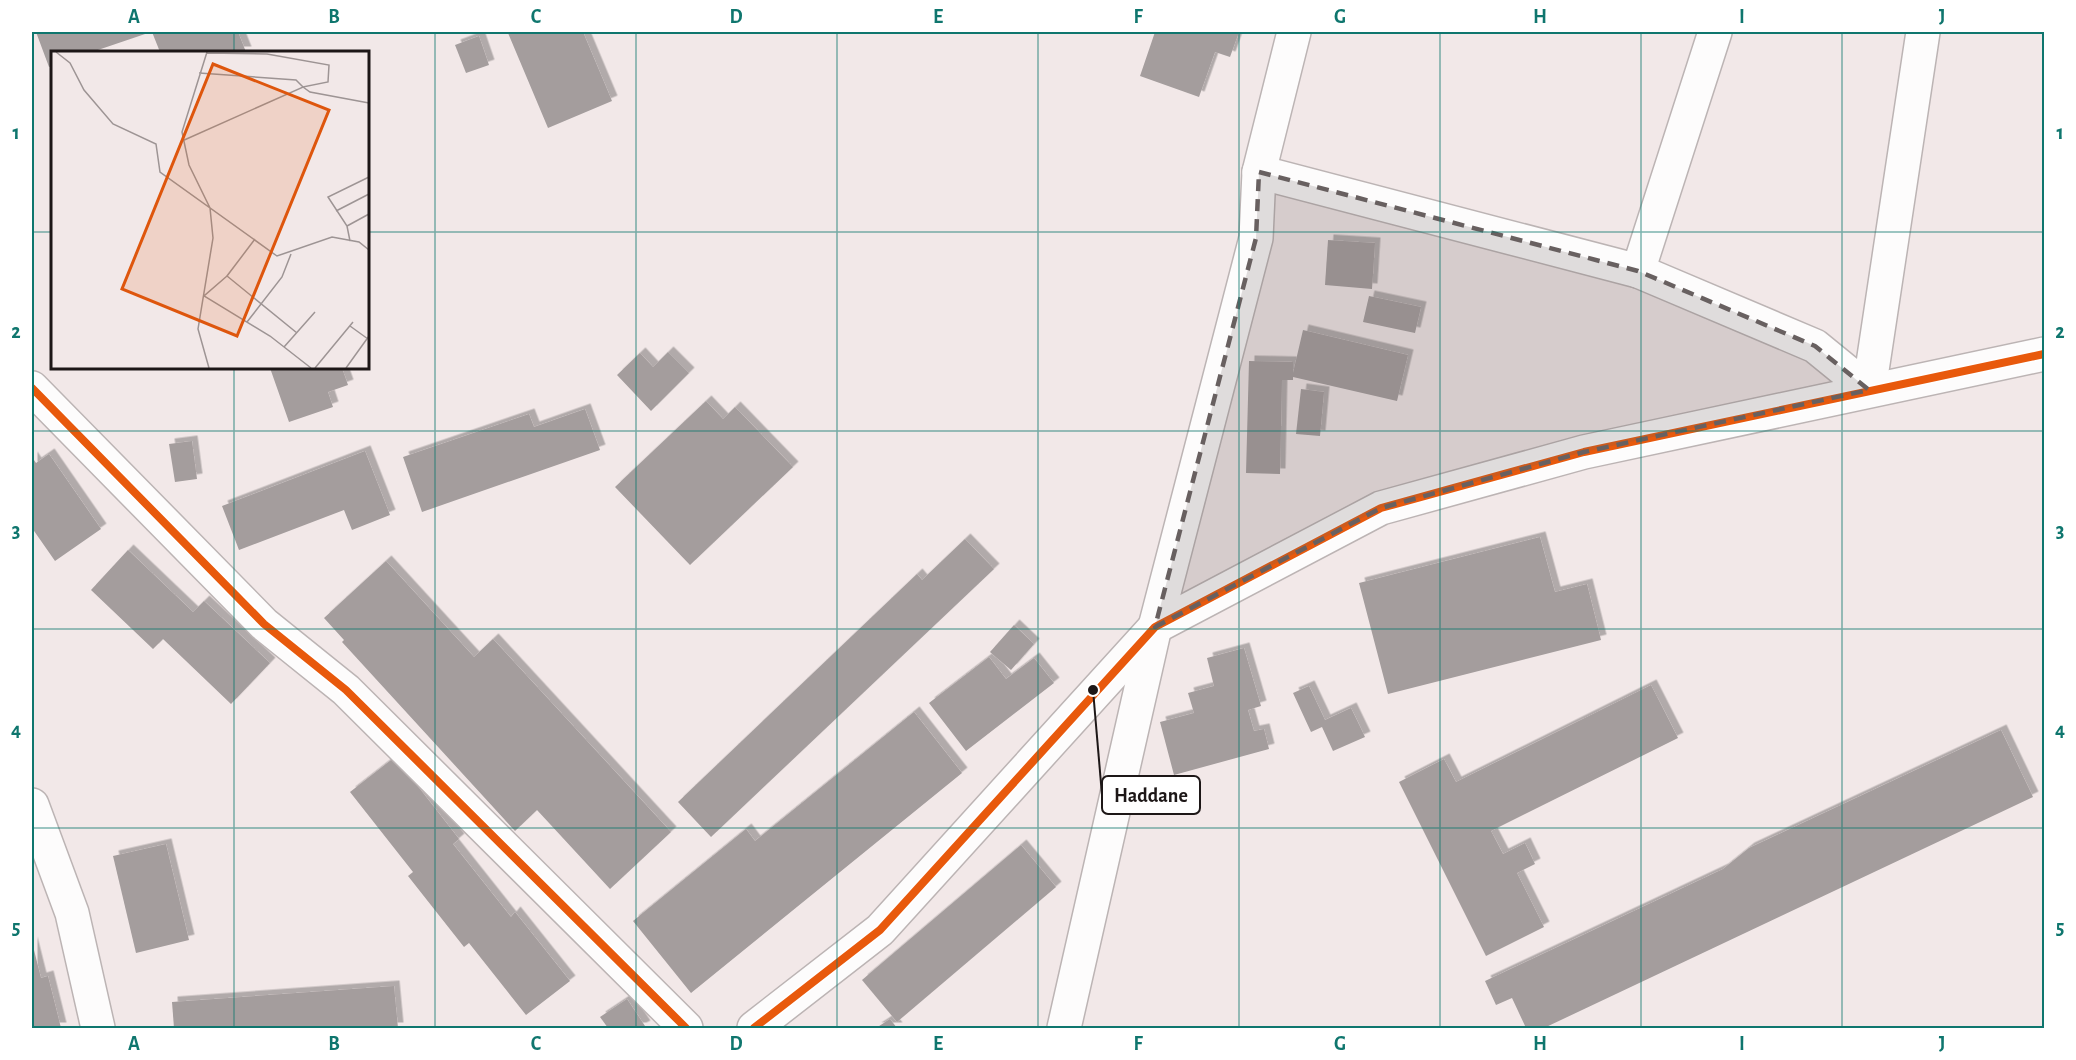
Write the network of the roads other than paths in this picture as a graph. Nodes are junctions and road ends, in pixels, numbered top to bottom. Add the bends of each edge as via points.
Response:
1 (1294, 32) edge
2 (1714, 32) edge
3 (1923, 32) edge
4 (1259, 172) junction
5 (1638, 272) junction
6 (2044, 354) edge
7 (32, 388) edge
8 (1869, 390) junction
9 (1155, 627) junction
10 (32, 805) edge
11 (98, 1029) edge
12 (686, 1029) edge
13 (754, 1029) edge
14 (1064, 1029) edge

1 - 4 street
2 - 5 street
3 - 8 street
4 - 5 street
4 - 9 street via 1256,238
5 - 8 street via 1815,346
6 - 8 street
7 - 12 street via 264,624 346,690
8 - 9 street via 1584,452 1381,508
9 - 13 street via 880,930
9 - 14 street
10 - 11 street via 72,913

